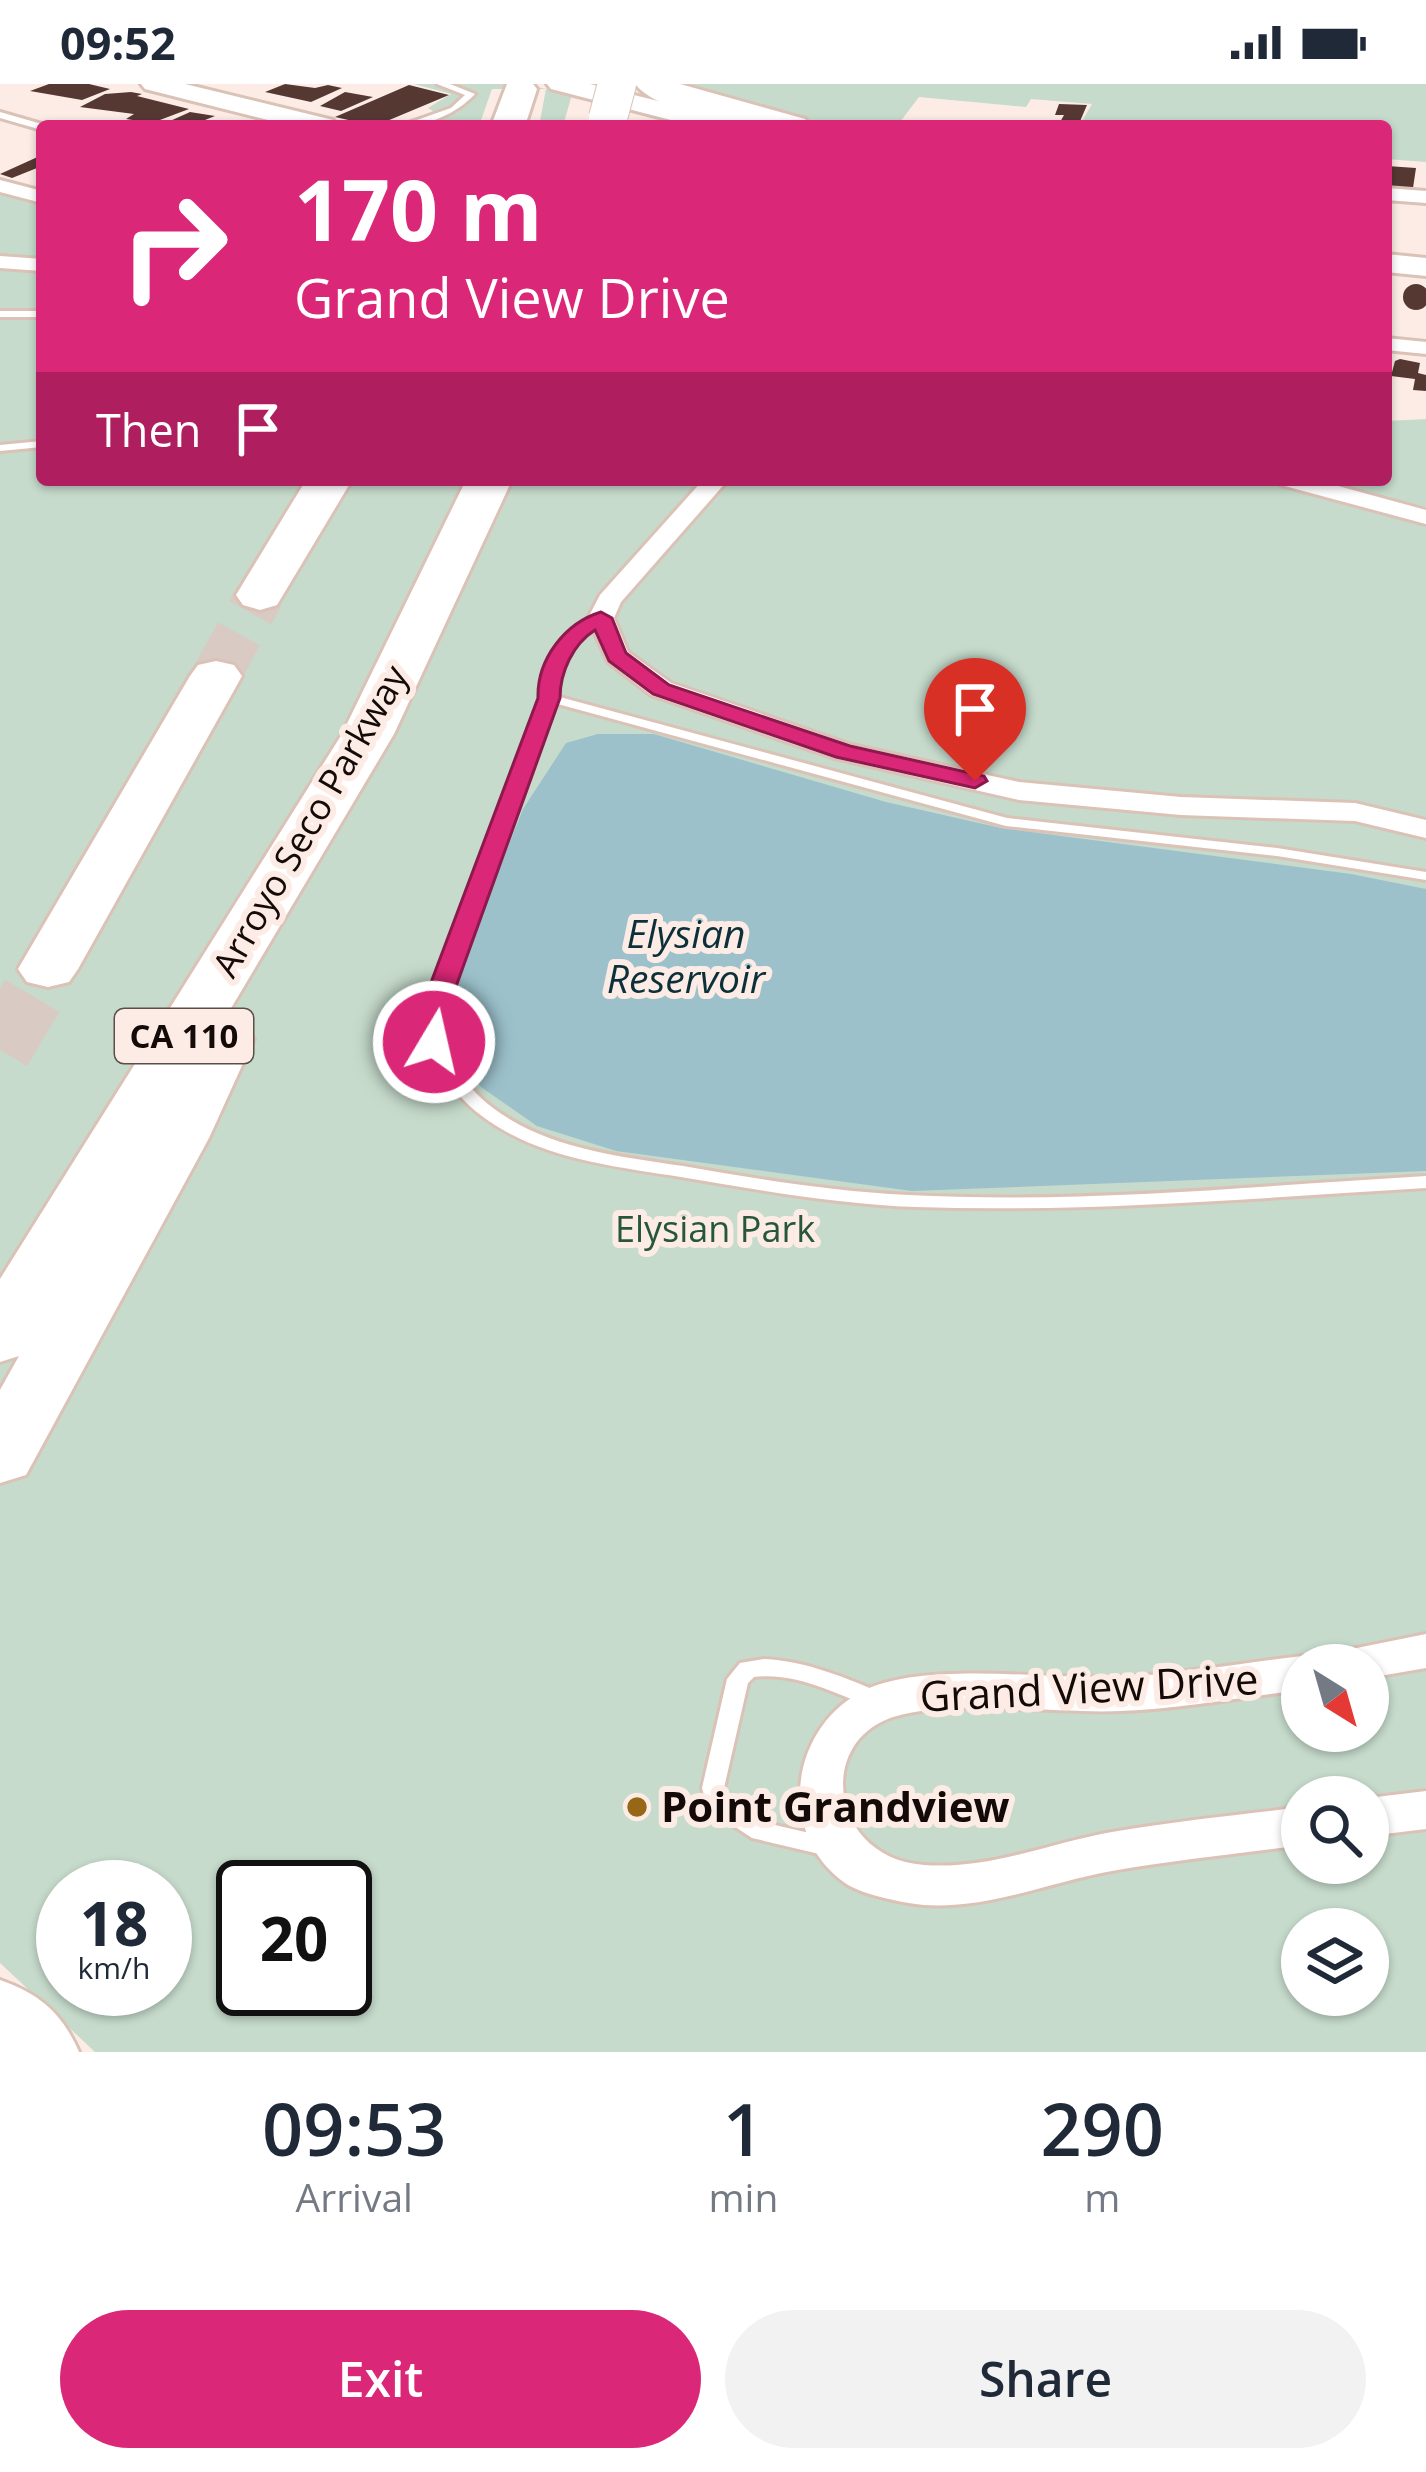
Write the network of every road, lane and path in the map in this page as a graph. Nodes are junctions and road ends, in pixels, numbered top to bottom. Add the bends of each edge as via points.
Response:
1 (154, 84) edge
2 (441, 84) edge
3 (560, 84) edge
4 (616, 84) edge
5 (652, 84) edge
6 (0, 116) edge
7 (300, 120) edge
8 (423, 120) edge
9 (607, 120) edge
10 (701, 120) edge
11 (770, 120) edge
12 (36, 125) edge
13 (0, 186) edge
14 (1392, 194) edge
15 (36, 195) edge
16 (1426, 197) edge
17 (0, 262) edge
18 (1392, 264) edge
19 (36, 265) edge
20 (1426, 267) edge
21 (0, 314) edge
22 (36, 314) edge
23 (1392, 345) edge
24 (1426, 349) edge
25 (36, 445) edge
26 (0, 448) edge
27 (325, 486) edge
28 (486, 486) edge
29 (711, 486) edge
30 (1311, 486) edge
31 (1426, 517) edge
32 (260, 595) tunnel mouth
33 (601, 618) junction
34 (216, 676) tunnel mouth
35 (549, 698) junction
36 (368, 734) junction
37 (1426, 829) edge
38 (1426, 876) edge
39 (48, 970) tunnel mouth
40 (1426, 1183) edge
41 (0, 1337) edge
42 (0, 1456) edge
43 (1426, 1652) edge
44 (1389, 1658) edge
45 (1281, 1675) edge
46 (881, 1702) junction
47 (1426, 1810) edge
48 (1389, 1814) edge
49 (1281, 1829) edge
50 (846, 1851) junction
51 (0, 2021) edge
52 (33, 2052) edge

1 - 7 main road
2 - 8 lane via 471,94 454,110
3 - 10 main road
4 - 9 highway, bridge
5 - 11 highway
6 - 12 lane
13 - 15 street
14 - 16 street
17 - 19 street
18 - 20 main road
21 - 22 lane
23 - 24 street
25 - 26 lane
27 - 32 highway
28 - 36 highway, Arroyo Seco Parkway / CA 110
29 - 33 street
30 - 31 street
33 - 35 lane via 573,634 549,679
33 - 37 street via 617,656 661,689 844,752 1019,791 1355,812
34 - 39 highway
35 - 38 lane via 1006,822
35 - 40 lane via 432,1017 443,1067 505,1125 597,1158 916,1201
36 - 41 highway, Arroyo Seco Parkway / CA 110
36 - 42 highway via 176,1138
43 - 44 street
45 - 46 street, Grand View Drive via 1123,1694 937,1693
46 - 50 street, Grand View Drive via 840,1729 821,1776 827,1829
46 - 50 lane via 767,1667 738,1679 716,1802 760,1831
47 - 48 street
49 - 50 street via 924,1885 862,1870
51 - 52 highway

